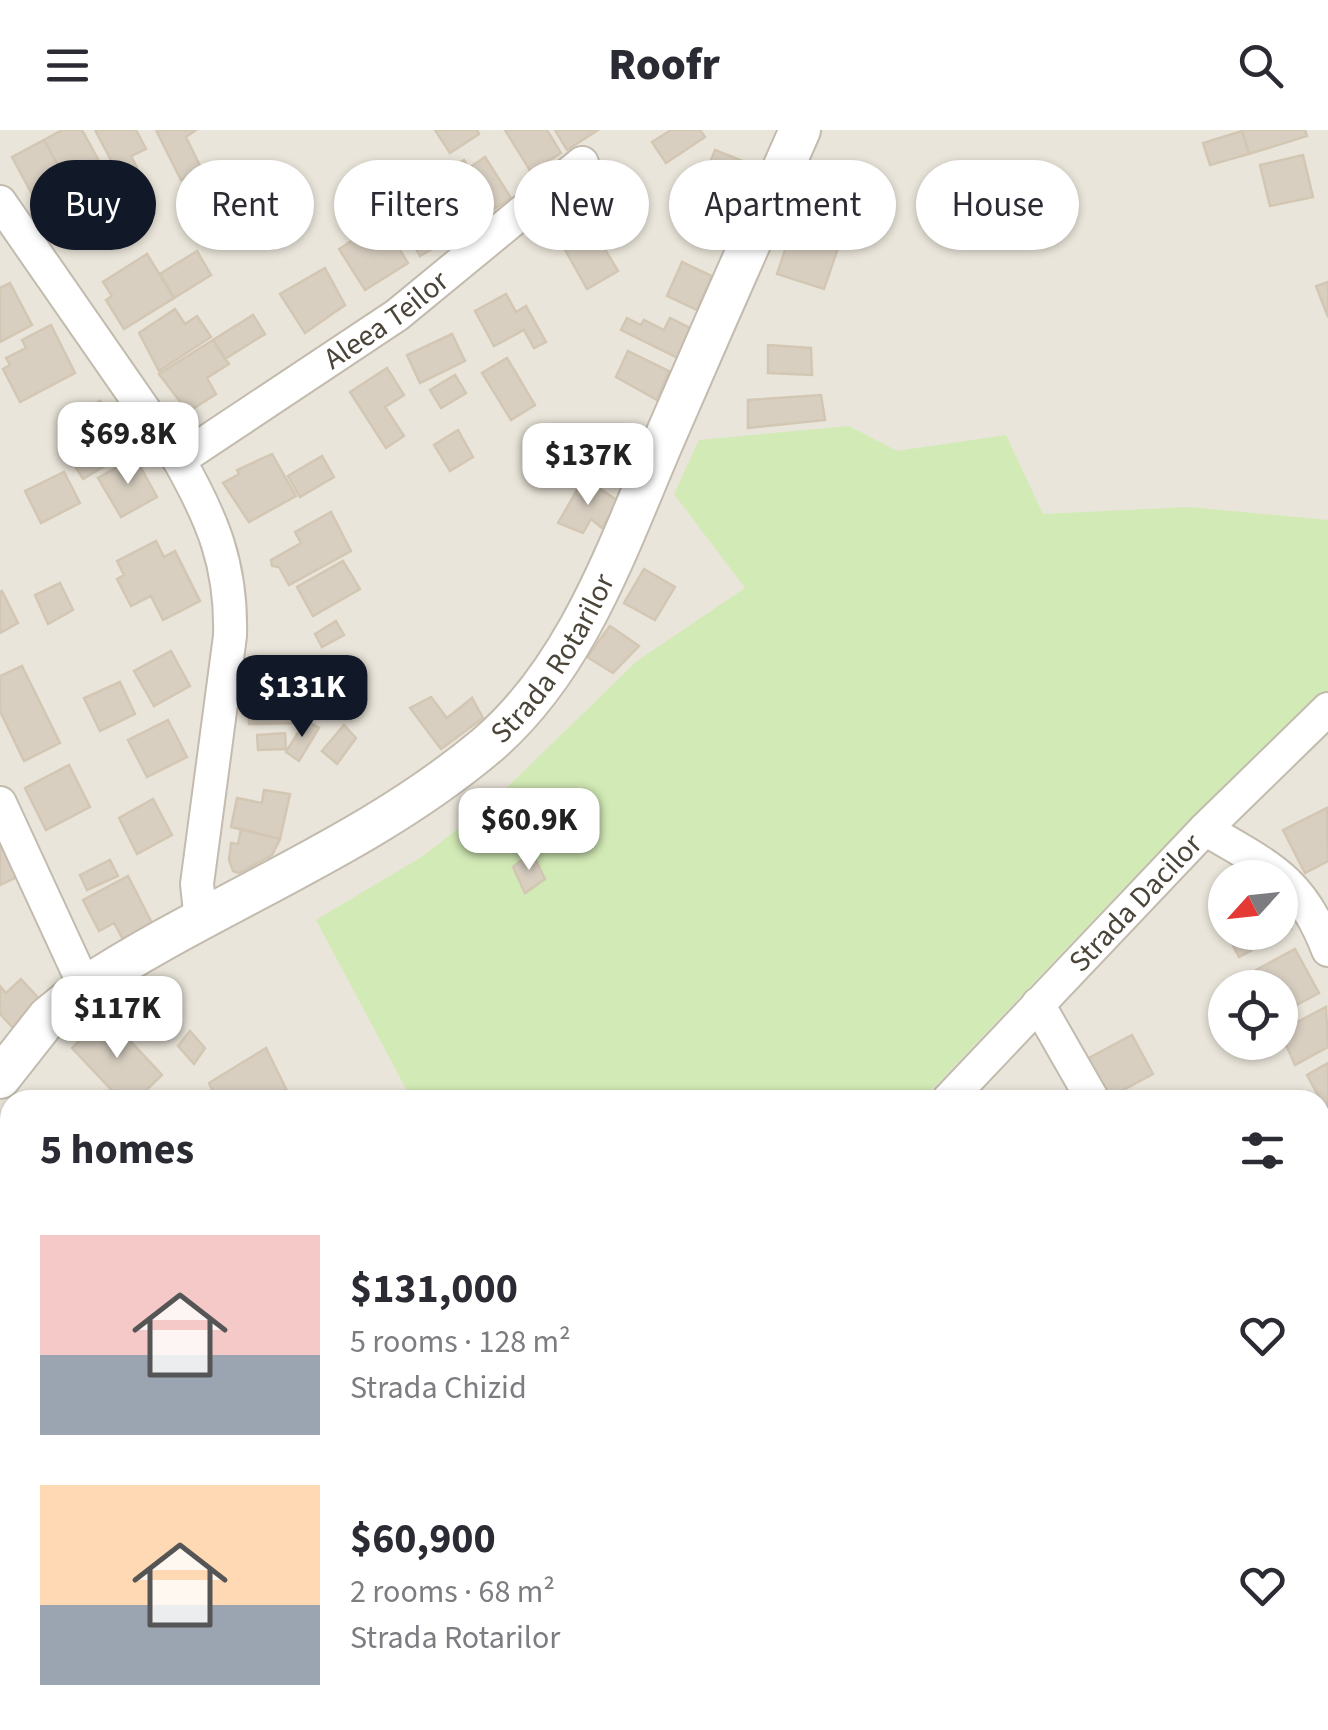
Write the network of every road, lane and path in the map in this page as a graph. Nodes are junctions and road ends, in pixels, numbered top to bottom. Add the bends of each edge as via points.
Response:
1 (800, 130) edge
2 (0, 202) edge
3 (514, 219) edge
4 (178, 460) junction
5 (1328, 709) edge
6 (0, 803) edge
7 (1205, 829) junction
8 (200, 922) junction
9 (1328, 950) edge
10 (85, 987) junction
11 (1038, 1004) junction
12 (0, 1078) edge
13 (957, 1090) edge
14 (1087, 1090) edge

1 - 8 street, Strada Rotarilor via 600,586 534,695 447,777
2 - 4 street
3 - 4 street, Aleea Teilor via 397,315
4 - 8 street via 210,522 231,598 198,884
5 - 7 street, Strada Dacilor
6 - 10 street
7 - 9 street via 1285,877
7 - 11 street, Strada Dacilor
8 - 10 street, Strada Rotarilor
10 - 12 street, Strada Rotarilor via 48,1017
11 - 13 street, Strada Dacilor
11 - 14 street

